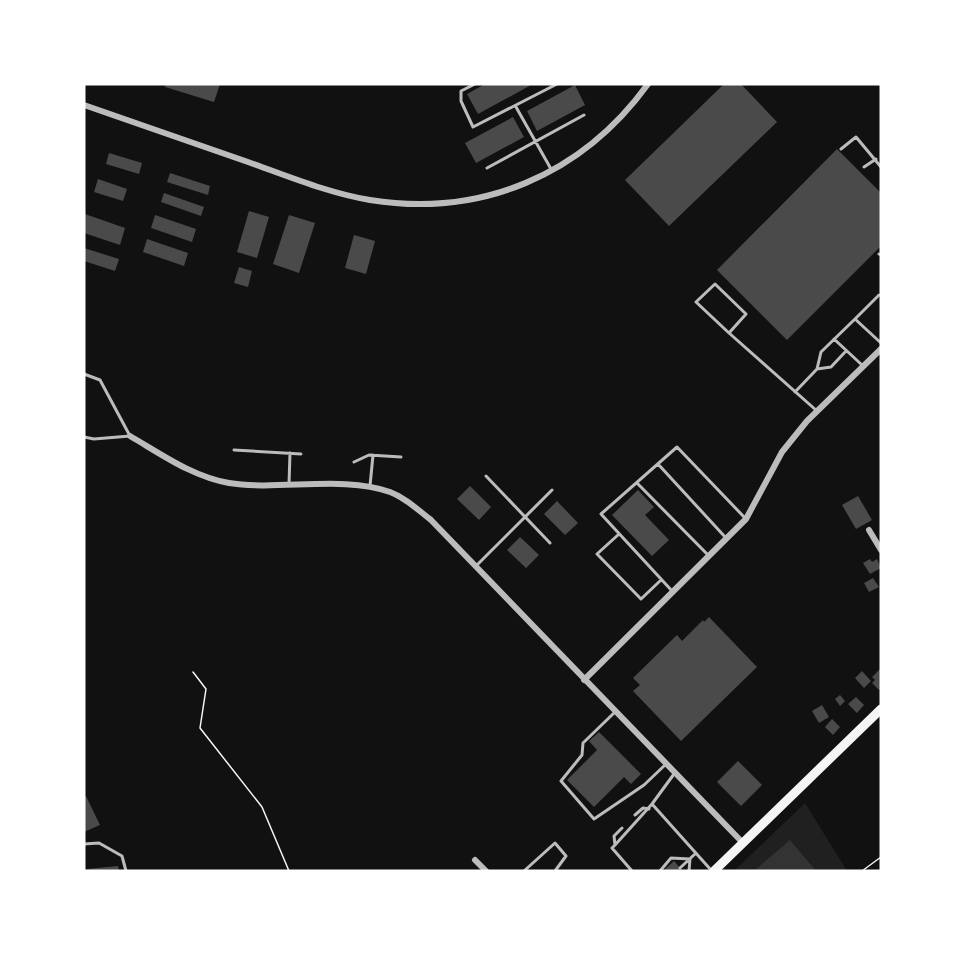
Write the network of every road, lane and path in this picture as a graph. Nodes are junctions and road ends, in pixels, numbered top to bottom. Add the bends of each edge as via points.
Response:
1 (475, 84) edge
2 (557, 84) edge
3 (648, 84) edge
4 (84, 105) edge
5 (516, 107) junction
6 (584, 115) dead end
7 (535, 142) junction
8 (842, 149) dead end
9 (876, 159) junction
10 (864, 167) dead end
11 (881, 167) edge
12 (487, 168) dead end
13 (552, 171) junction
14 (879, 295) dead end
15 (855, 319) junction
16 (729, 333) junction
17 (834, 339) junction
18 (881, 343) edge
19 (881, 349) edge
20 (846, 351) junction
21 (863, 367) junction
22 (817, 369) junction
23 (84, 374) edge
24 (795, 392) junction
25 (817, 411) junction
26 (130, 436) junction
27 (84, 437) edge
28 (234, 450) dead end
29 (290, 453) junction
30 (301, 454) dead end
31 (373, 455) junction
32 (401, 457) dead end
33 (354, 462) dead end
34 (658, 464) junction
35 (486, 476) dead end
36 (637, 483) junction
37 (289, 485) junction
38 (370, 487) junction
39 (552, 490) dead end
40 (525, 517) junction
41 (746, 519) junction
42 (870, 530) dead end
43 (619, 534) junction
44 (727, 538) junction
45 (550, 543) dead end
46 (881, 550) edge
47 (709, 556) junction
48 (476, 567) junction
49 (661, 580) junction
50 (673, 592) junction
51 (193, 672) dead end
52 (584, 680) junction
53 (881, 709) edge
54 (615, 712) junction
55 (666, 764) junction
56 (675, 773) junction
57 (652, 804) junction
58 (649, 809) junction
59 (635, 815) dead end
60 (622, 828) dead end
61 (743, 843) junction
62 (84, 844) edge
63 (615, 845) junction
64 (696, 853) junction
65 (881, 857) edge
66 (690, 859) junction
67 (475, 860) dead end
68 (681, 868) dead end
69 (126, 871) edge
70 (289, 871) edge
71 (486, 871) edge
72 (524, 871) edge
73 (555, 871) edge
74 (632, 871) edge
75 (660, 871) edge
76 (689, 871) edge
77 (713, 871) edge
78 (862, 871) edge

1 - 5 lane via 461,91 461,101 474,127
2 - 5 lane
3 - 13 street via 617,122
4 - 13 street via 334,192 368,200 405,205 470,201
5 - 7 lane
6 - 7 lane
7 - 12 lane
7 - 13 lane
8 - 9 lane via 856,137
9 - 10 lane
9 - 11 lane
14 - 15 lane
15 - 17 lane
15 - 18 lane
16 - 16 lane via 746,314 715,284 696,302
16 - 24 lane
17 - 20 lane
17 - 22 lane via 821,352
19 - 21 street
20 - 21 lane
20 - 22 lane via 831,367
21 - 25 street
22 - 24 lane
23 - 26 lane via 100,380
24 - 25 lane
25 - 41 street via 782,452
26 - 27 lane
26 - 37 street via 209,479 232,484
28 - 29 lane
29 - 30 lane
29 - 37 lane
31 - 32 lane
31 - 33 lane
31 - 38 lane
34 - 36 lane
34 - 41 lane via 677,447
34 - 44 lane
35 - 40 lane
36 - 43 lane via 601,514
36 - 47 lane
37 - 38 street
38 - 48 street via 411,503
39 - 40 lane
40 - 45 lane
40 - 48 lane
41 - 44 street
42 - 46 street
43 - 49 lane
43 - 49 lane via 597,554 640,599
44 - 47 street
47 - 50 street
48 - 52 street
49 - 50 lane
50 - 52 street
51 - 70 path via 206,689 200,728 262,807
52 - 54 street
53 - 61 main road
54 - 55 street
54 - 55 lane via 583,743 582,756 561,781 594,819
55 - 56 street
56 - 57 lane
56 - 61 street
57 - 58 lane
57 - 64 lane
58 - 59 lane via 643,808
58 - 63 lane
60 - 63 lane via 614,836
61 - 77 main road
62 - 69 lane via 99,843 122,856
63 - 74 lane via 612,848
64 - 66 lane
64 - 77 lane
65 - 78 path
66 - 68 lane
66 - 75 lane via 671,858
66 - 76 lane
67 - 71 street
72 - 73 lane via 555,843 566,856

